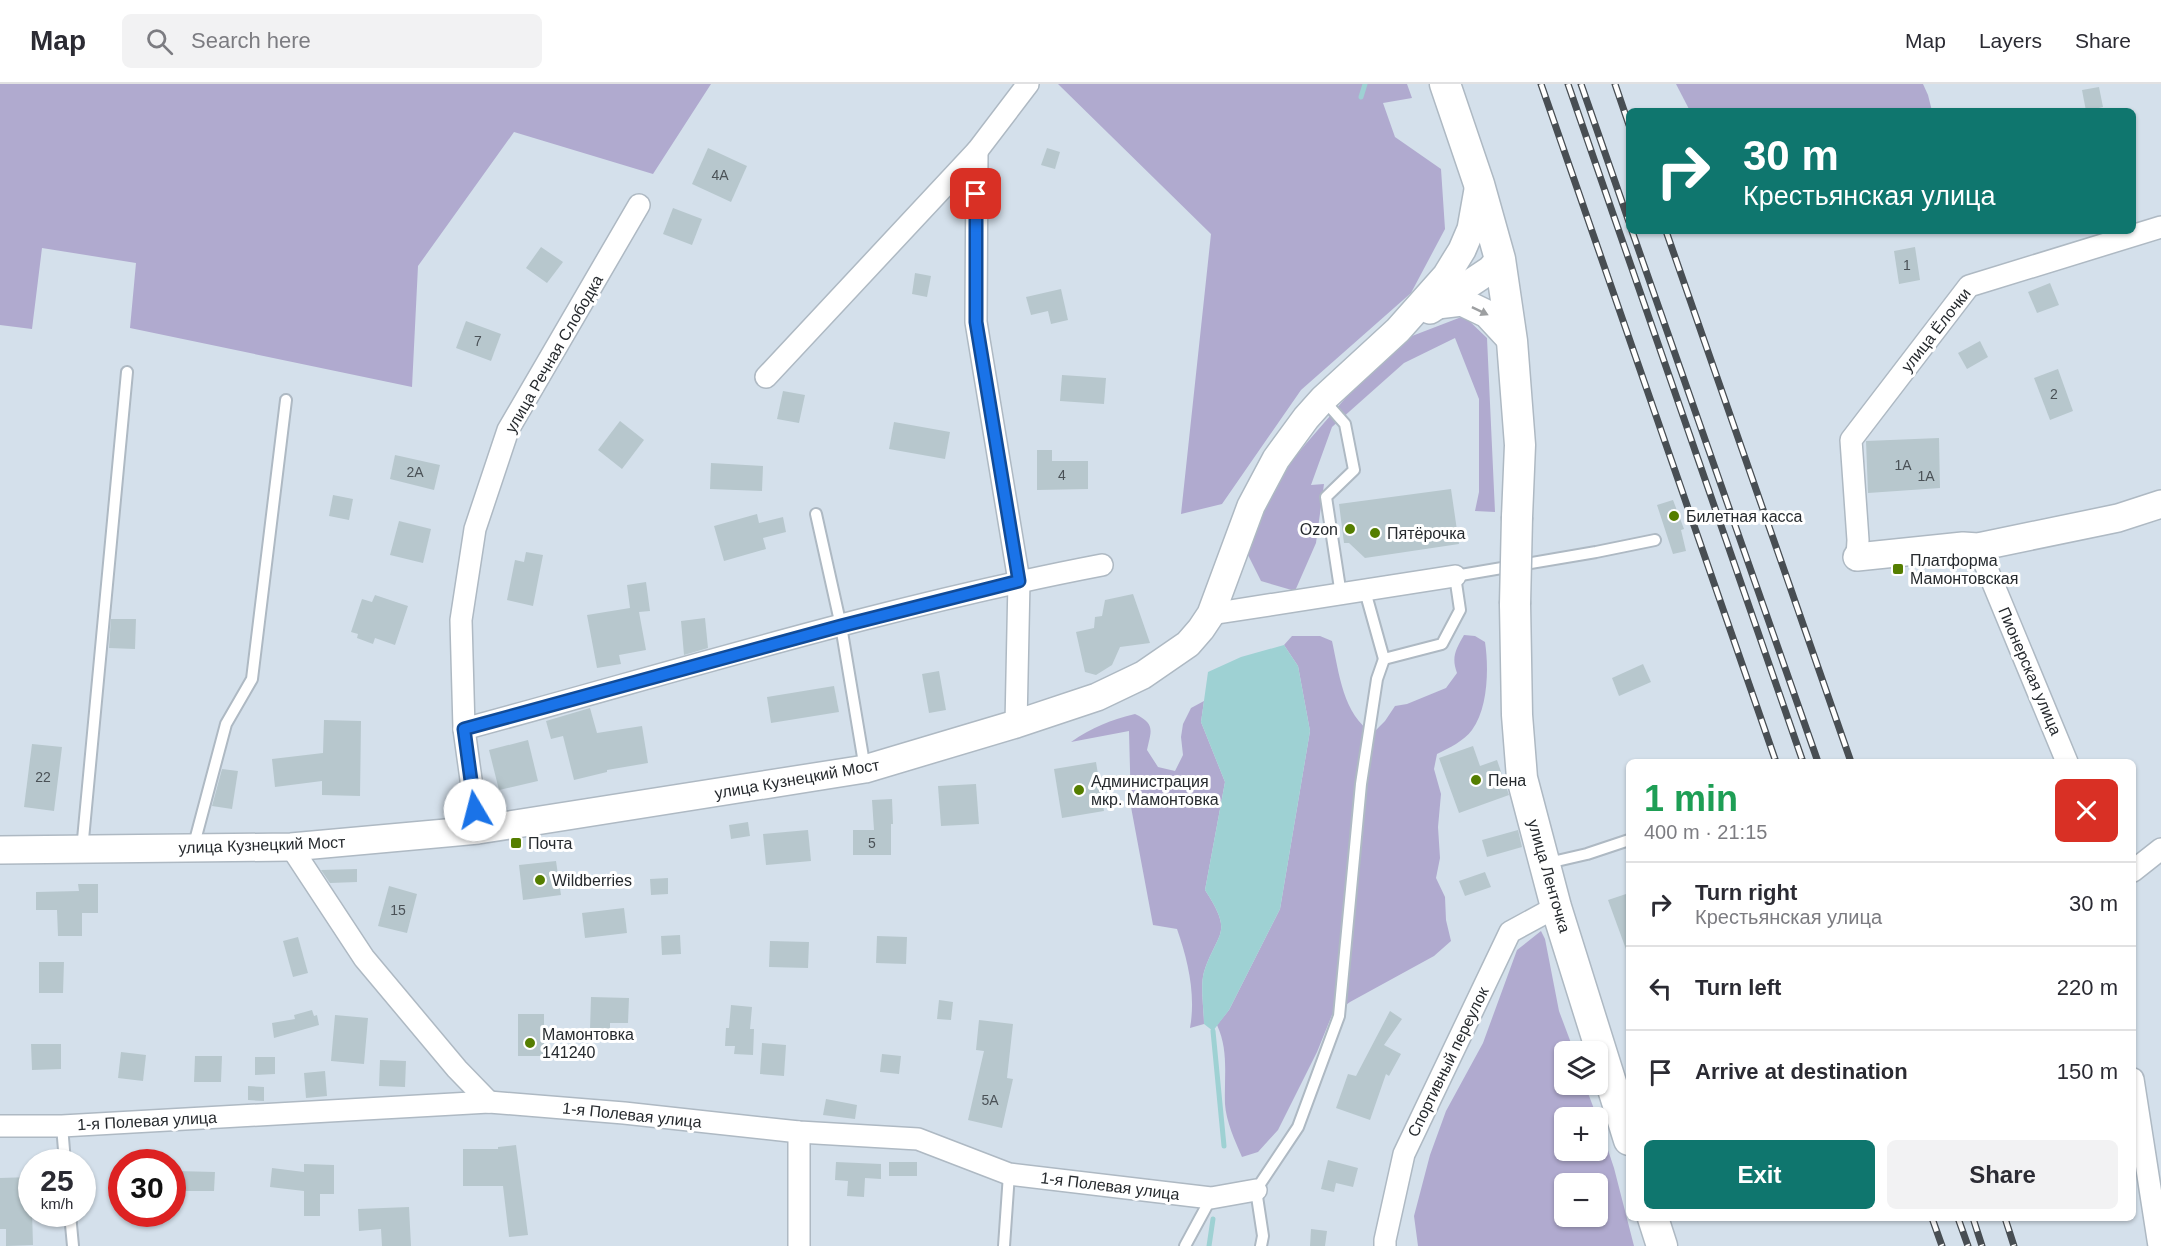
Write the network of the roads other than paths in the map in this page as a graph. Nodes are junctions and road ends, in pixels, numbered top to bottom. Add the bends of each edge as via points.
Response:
1 (1028, 84) edge
2 (1449, 96) edge
3 (976, 151) junction
4 (1479, 184) junction
5 (639, 205) dead end
6 (2161, 227) edge
7 (1500, 259) junction
8 (1446, 276) junction
9 (1437, 305) junction
10 (1398, 330) junction
11 (1512, 341) junction
12 (127, 372) dead end
13 (766, 377) dead end
14 (1323, 399) junction
15 (286, 400) dead end
16 (2161, 504) edge
17 (816, 514) dead end
18 (1655, 540) dead end
19 (1978, 547) junction
20 (1857, 557) joint
21 (1102, 565) dead end
22 (1455, 576) junction
23 (1019, 581) junction
24 (1365, 591) junction
25 (1341, 595) junction
26 (1211, 614) junction
27 (841, 626) junction
28 (1384, 659) junction
29 (1016, 724) junction
30 (464, 729) junction
31 (2066, 759) edge
32 (865, 769) junction
33 (478, 830) junction
34 (1626, 841) edge
35 (291, 847) junction
36 (193, 848) junction
37 (2161, 849) edge
38 (0, 850) edge
39 (82, 850) junction
40 (1545, 864) junction
41 (2136, 869) edge
42 (1556, 907) junction
43 (2136, 1098) edge
44 (489, 1102) junction
45 (0, 1126) edge
46 (62, 1126) junction
47 (1626, 1130) edge
48 (799, 1132) junction
49 (64, 1149) edge
50 (1009, 1174) junction
51 (1256, 1190) junction
52 (1210, 1198) junction
53 (1654, 1221) edge
54 (71, 1227) edge
55 (73, 1246) edge
56 (799, 1246) edge
57 (1004, 1246) edge
58 (1185, 1246) edge
59 (1261, 1246) edge
60 (1385, 1246) edge
61 (1662, 1246) edge
62 (2159, 1246) edge

1 - 3 street
2 - 4 main road, улица Ленточка
3 - 13 street
3 - 23 street via 976,322
4 - 7 main road, улица Ленточка
4 - 8 street via 1471,229
5 - 30 street, улица Речная Слободка via 508,430 475,529 460,620
6 - 20 street, улица Ёлочки via 1969,286 1851,440
7 - 8 street via 1470,260
7 - 9 street
7 - 11 main road, улица Ленточка
8 - 10 street
9 - 10 street
9 -> 11 street via 1462,302 1487,314
10 - 14 street, улица Кузнецкий Мост
11 - 40 main road, улица Ленточка, bridge via 1520,445 1515,604 1517,715 1522,778
12 - 39 lane
14 - 25 lane via 1345,424 1354,470 1326,497
14 - 26 street, улица Кузнецкий Мост via 1291,437 1264,479
15 - 36 lane via 252,679 226,724
16 - 19 street via 2118,518
17 - 27 lane
18 - 22 lane
19 - 20 street
19 - 31 street, Пионерская улица
21 - 23 street
22 - 24 street
22 - 28 lane via 1460,610 1442,645
23 - 27 street
23 - 29 street
24 - 25 street
24 - 28 lane
25 - 26 street
26 - 29 street, улица Кузнецкий Мост via 1188,644 1143,675 1097,697
27 - 30 street
27 - 32 lane
28 - 51 lane via 1377,679 1361,784 1339,1016 1298,1127
29 - 32 street, улица Кузнецкий Мост
30 - 33 street, улица Речная Слободка
32 - 33 street, улица Кузнецкий Мост
33 - 35 street, улица Кузнецкий Мост
34 - 40 lane
35 - 36 street, улица Кузнецкий Мост
35 - 44 street via 364,958
36 - 39 street, улица Кузнецкий Мост
37 - 41 street
38 - 39 street, улица Кузнецкий Мост
40 - 42 main road, улица Ленточка
42 - 47 main road, улица Ленточка
42 - 60 street, Спортивный переулок via 1510,932 1404,1154
43 - 62 street
44 - 46 street, 1-я Полевая улица
44 - 48 street, 1-я Полевая улица
45 - 46 street, 1-я Полевая улица
46 - 49 lane
48 - 50 street, 1-я Полевая улица via 918,1139
48 - 56 street
50 - 52 street, 1-я Полевая улица
50 - 57 lane
51 - 52 street, 1-я Полевая улица
51 - 59 lane
52 - 58 lane
53 - 61 main road
54 - 55 lane

